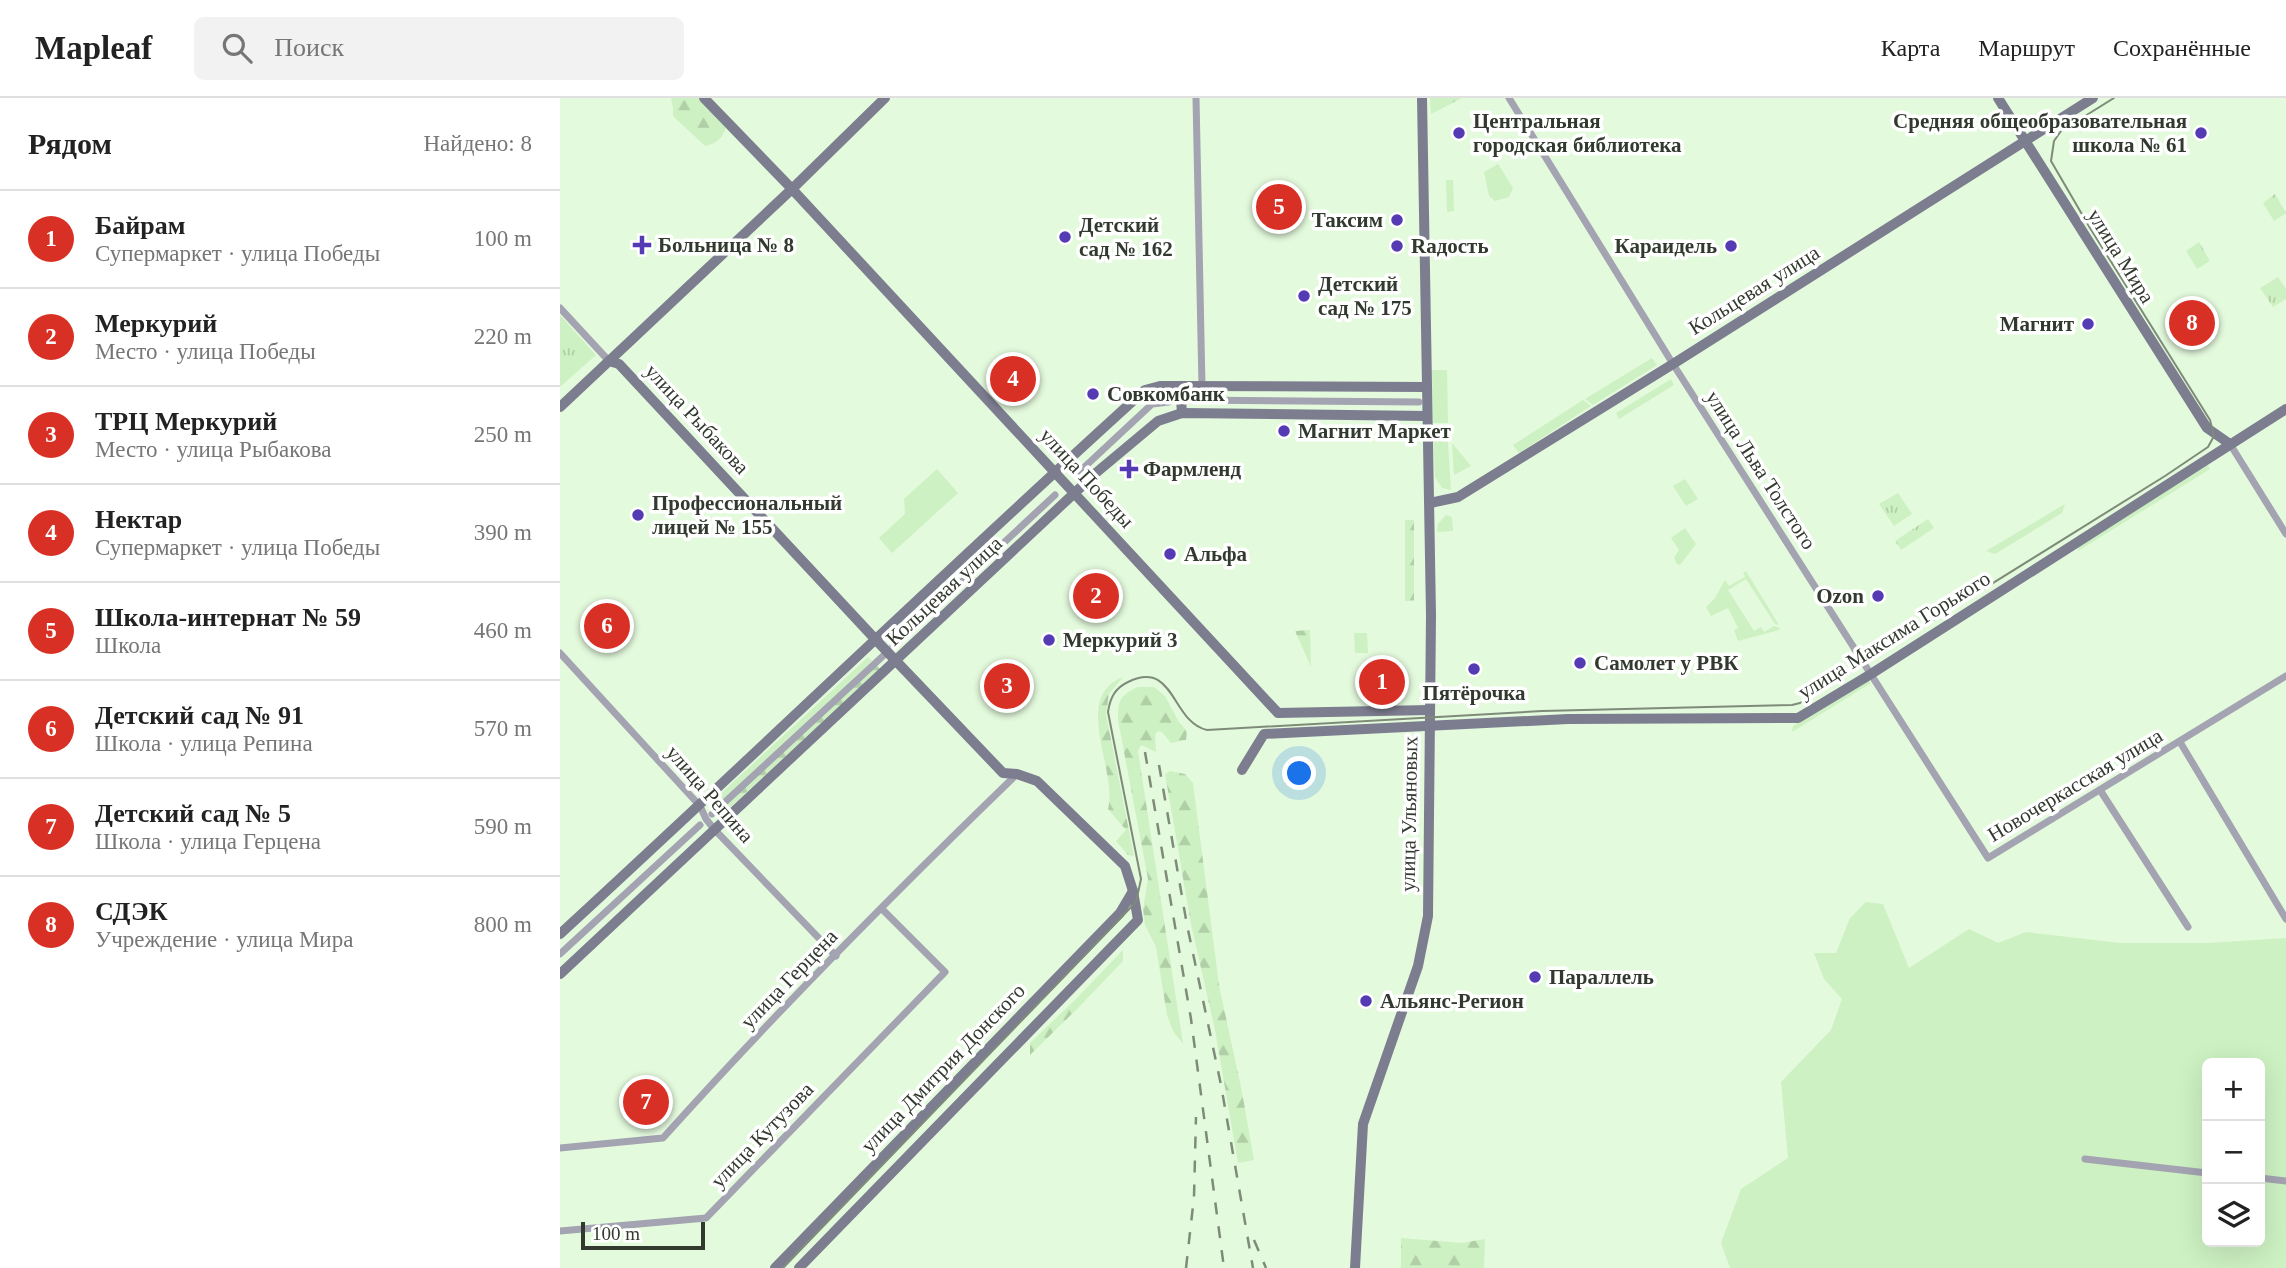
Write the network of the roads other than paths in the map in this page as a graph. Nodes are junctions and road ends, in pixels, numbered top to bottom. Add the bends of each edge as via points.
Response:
1 (705, 98) edge
2 (885, 98) edge
3 (1196, 98) edge
4 (1422, 98) edge
5 (1510, 98) edge
6 (1998, 98) edge
7 (2093, 98) edge
8 (2025, 141) junction
9 (792, 189) junction
10 (560, 308) edge
11 (609, 361) junction
12 (1673, 364) junction
13 (1180, 386) junction
14 (1202, 386) junction
15 (1426, 387) junction
16 (1190, 400) dead end
17 (1169, 402) dead end
18 (1419, 402) dead end
19 (560, 407) edge
20 (2286, 409) edge
21 (1182, 413) junction
22 (1427, 416) junction
23 (2230, 444) junction
24 (1055, 472) junction
25 (1077, 474) dead end
26 (1075, 493) junction
27 (1055, 495) dead end
28 (1430, 503) junction
29 (2286, 534) edge
30 (876, 640) junction
31 (893, 646) dead end
32 (560, 653) edge
33 (883, 656) dead end
34 (897, 661) junction
35 (1871, 674) junction
36 (2286, 676) edge
37 (1430, 710) junction
38 (1430, 727) junction
39 (2180, 742) junction
40 (1242, 770) dead end
41 (1017, 774) junction
42 (2100, 790) junction
43 (700, 806) junction
44 (712, 814) dead end
45 (700, 825) dead end
46 (714, 829) junction
47 (1988, 858) joint
48 (1133, 891) junction
49 (882, 909) junction
50 (2286, 919) edge
51 (1138, 920) joint
52 (2188, 927) dead end
53 (560, 934) edge
54 (560, 954) edge
55 (836, 956) junction
56 (560, 974) edge
57 (560, 1148) edge
58 (2085, 1159) dead end
59 (2202, 1171) edge
60 (2265, 1179) edge
61 (2286, 1181) edge
62 (560, 1231) edge
63 (775, 1268) edge
64 (799, 1268) edge
65 (1355, 1268) edge

1 - 9 street, улица Победы
2 - 9 street
3 - 14 street
4 - 15 street, улица Ульяновых
5 - 12 street, улица Льва Толстого
6 - 8 street, улица Мира
7 - 8 street, Кольцевая улица
8 - 12 street, Кольцевая улица
8 - 23 street, улица Мира via 2207,428
9 - 11 street
9 - 24 street, улица Победы
10 - 11 street, улица Рыбакова
11 - 19 street
11 - 30 street, улица Рыбакова via 619,364
12 - 28 street, Кольцевая улица via 1458,497
12 - 35 street, улица Льва Толстого
13 - 14 street, Кольцевая улица
13 - 21 street
13 - 24 street, Кольцевая улица via 1145,390
14 - 15 street, Кольцевая улица
15 - 22 street, улица Ульяновых
16 - 18 street
17 - 25 street via 1153,404
20 - 23 street, улица Максима Горького
21 - 22 street, Кольцевая улица
21 - 26 street, Кольцевая улица via 1143,432
22 - 28 street, улица Ульяновых
23 - 29 street, улица Мира
23 - 35 street, улица Максима Горького
24 - 26 street, улица Победы
24 - 30 street, Кольцевая улица
26 - 34 street, Кольцевая улица
26 - 37 street, улица Победы via 1278,713
27 - 31 street
28 - 37 street, улица Ульяновых
30 - 34 street, улица Рыбакова
30 - 43 street, Кольцевая улица
32 - 43 street, улица Репина
33 - 44 street
34 - 41 street, улица Рыбакова via 1003,773
34 - 46 street, Кольцевая улица
35 - 38 street, улица Максима Горького via 1798,718 1568,719
35 - 47 street, улица Льва Толстого
36 - 39 street, Новочеркасская улица
37 - 38 street, улица Ульяновых
38 - 40 street, улица Максима Горького via 1265,734
38 - 65 street, улица Ульяновых via 1427,916 1418,966 1363,1124
39 - 42 street, Новочеркасская улица
39 - 50 street, Новочеркасская улица
41 - 48 street, улица Рыбакова via 1037,781 1125,866
41 - 49 street, улица Герцена
42 - 47 street, Новочеркасская улица
42 - 52 street
43 - 46 street, улица Репина
43 - 53 street, Кольцевая улица
45 - 54 street
46 - 55 street, улица Репина
46 - 56 street, Кольцевая улица
48 - 51 street, улица Рыбакова
48 - 63 street, улица Дмитрия Донского via 1120,913
49 - 55 street, улица Герцена
49 - 62 street, улица Кутузова via 945,972 706,1218
51 - 64 street, улица Дмитрия Донского
55 - 57 street, улица Герцена via 663,1138
58 - 59 street
60 - 61 street

